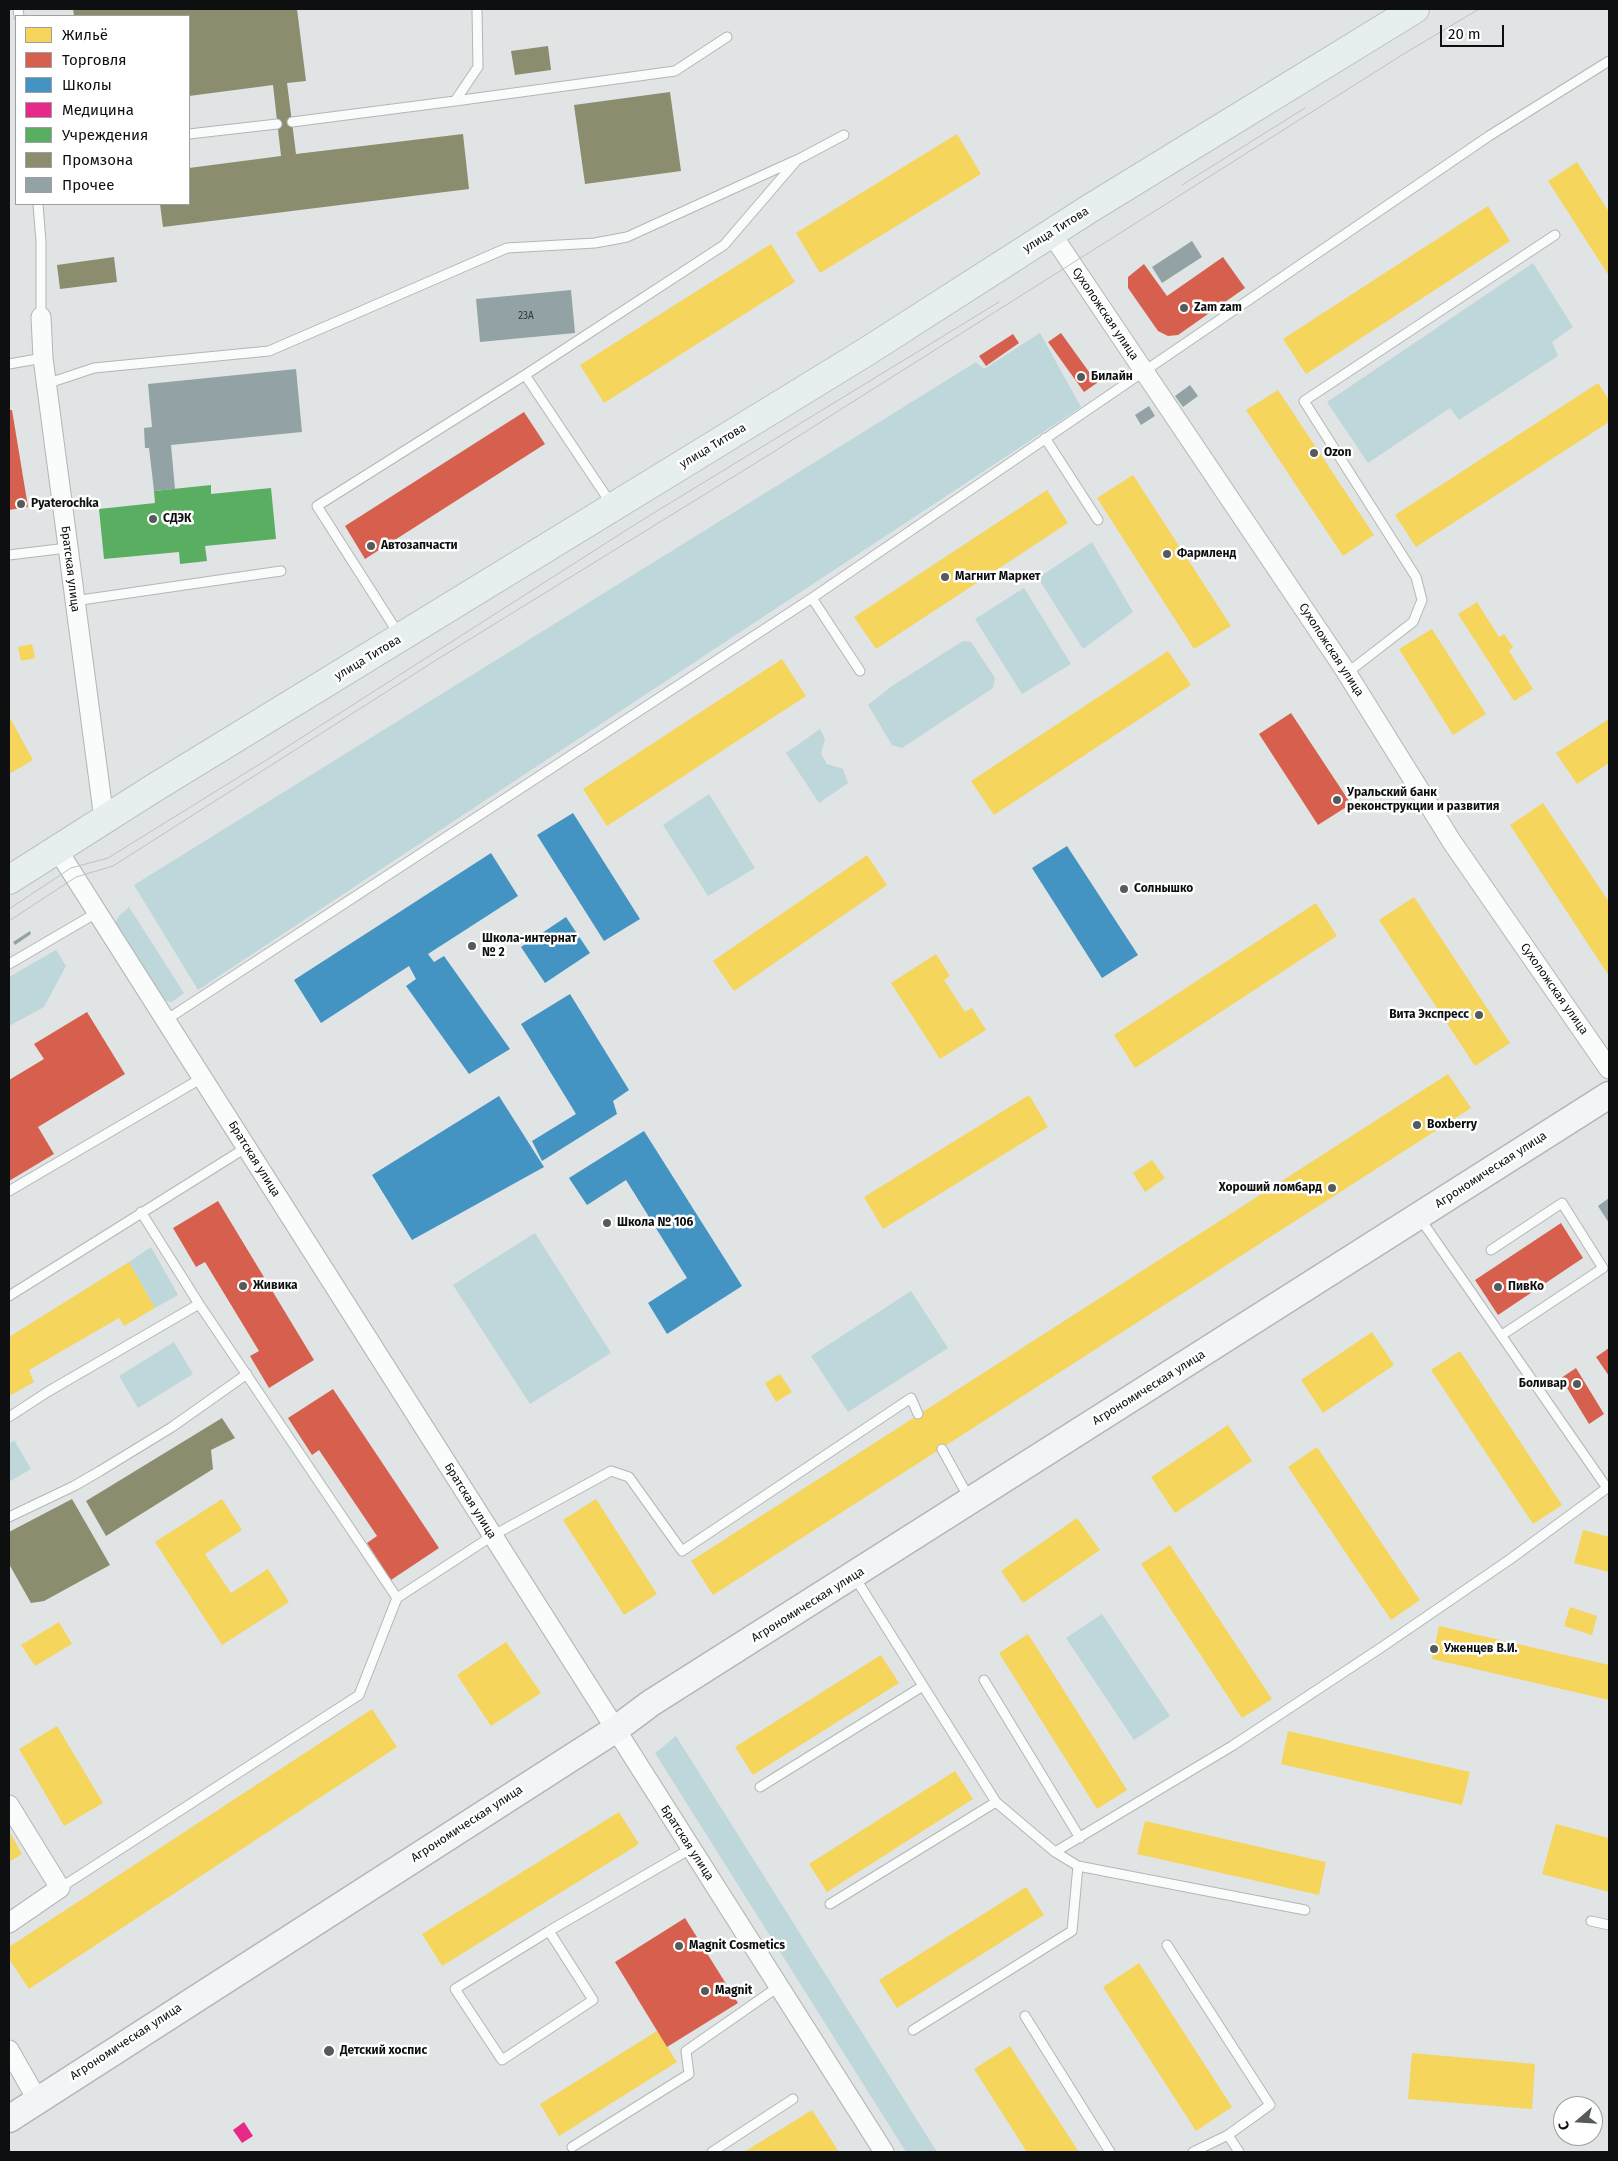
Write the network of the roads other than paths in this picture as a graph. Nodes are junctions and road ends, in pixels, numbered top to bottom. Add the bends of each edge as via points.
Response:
1 (477, 9) edge
2 (1415, 9) edge
3 (727, 37) dead end
4 (1609, 61) edge
5 (456, 102) junction
6 (292, 122) dead end
7 (277, 124) dead end
8 (190, 134) edge
9 (844, 135) dead end
10 (797, 160) junction
11 (38, 205) edge
12 (1051, 233) junction
13 (1555, 235) dead end
14 (41, 317) joint
15 (43, 358) junction
16 (9, 364) edge
17 (1144, 371) junction
18 (525, 375) junction
19 (46, 384) junction
20 (1045, 438) junction
21 (613, 507) junction
22 (1098, 520) dead end
23 (67, 548) junction
24 (9, 555) edge
25 (282, 571) dead end
26 (812, 598) junction
27 (74, 601) junction
28 (401, 638) junction
29 (860, 671) dead end
30 (1347, 673) junction
31 (104, 819) junction
32 (58, 849) junction
33 (9, 880) edge
34 (98, 912) junction
35 (9, 964) edge
36 (166, 1020) junction
37 (1609, 1069) edge
38 (202, 1078) junction
39 (1609, 1095) edge
40 (247, 1147) junction
41 (9, 1191) edge
42 (141, 1212) junction
43 (1419, 1216) junction
44 (1491, 1250) dead end
45 (9, 1296) edge
46 (199, 1304) junction
47 (1502, 1335) junction
48 (246, 1374) junction
49 (918, 1414) dead end
50 (9, 1417) edge
51 (942, 1449) dead end
52 (1608, 1488) edge
53 (970, 1501) junction
54 (9, 1517) edge
55 (492, 1536) junction
56 (854, 1576) junction
57 (397, 1598) junction
58 (984, 1680) dead end
59 (923, 1686) junction
60 (616, 1729) junction
61 (760, 1787) dead end
62 (996, 1802) junction
63 (9, 1805) edge
64 (1080, 1838) junction
65 (692, 1848) junction
66 (1055, 1852) junction
67 (1078, 1866) junction
68 (60, 1888) junction
69 (830, 1904) dead end
70 (1304, 1910) dead end
71 (1591, 1921) dead end
72 (9, 1923) edge
73 (1609, 1924) edge
74 (549, 1931) junction
75 (1167, 1945) dead end
76 (778, 1987) junction
77 (1025, 2016) dead end
78 (913, 2030) dead end
79 (9, 2050) edge
80 (37, 2099) junction
81 (793, 2099) dead end
82 (9, 2119) edge
83 (1228, 2135) junction
84 (572, 2147) dead end
85 (712, 2152) edge
86 (884, 2152) edge
87 (1110, 2152) edge
88 (1193, 2152) edge
89 (1238, 2152) edge

1 - 5 lane via 478,67
2 - 12 main road, улица Титова
3 - 5 lane via 675,72
4 - 17 lane via 1489,136
5 - 6 lane
7 - 8 lane
9 - 10 lane
10 - 18 lane via 724,245
10 - 19 lane via 627,237 595,243 507,248 269,351 94,368
11 - 14 lane
12 - 17 street, Сухоложская улица
12 - 21 main road, улица Титова via 866,352
13 - 30 lane via 1304,401 1416,577 1422,600 1413,622
14 - 15 street, Братская улица
15 - 16 lane
15 - 19 street, Братская улица
17 - 20 lane
17 - 30 street, Сухоложская улица
18 - 21 lane
18 - 28 lane via 317,506
19 - 23 street, Братская улица
20 - 22 lane
20 - 26 lane
21 - 28 main road, улица Титова
23 - 24 lane
23 - 27 street, Братская улица
25 - 27 lane
26 - 29 lane
26 - 36 lane
27 - 31 street, Братская улица
28 - 31 main road, улица Титова
30 - 37 street, Сухоложская улица via 1452,842
31 - 32 main road, улица Титова
32 - 33 main road, улица Титова
32 - 34 street, Братская улица
34 - 35 lane
34 - 36 street, Братская улица
36 - 38 street, Братская улица
38 - 40 street, Братская улица
38 - 41 lane
39 - 43 street, Агрономическая улица
40 - 42 lane
40 - 55 street, Братская улица
42 - 45 lane
42 - 46 lane
43 - 47 lane
43 - 53 street, Агрономическая улица
44 - 47 lane via 1562,1204 1603,1268
46 - 48 lane
46 - 50 lane
47 - 52 lane
48 - 54 lane via 172,1427 100,1471
48 - 57 lane
49 - 55 lane via 911,1398 682,1551 629,1477 611,1471
51 - 53 lane
52 - 64 lane via 1382,1647 1232,1746
53 - 56 street, Агрономическая улица
55 - 57 lane
55 - 60 street, Братская улица
56 - 59 lane
56 - 60 street, Агрономическая улица via 651,1703
57 - 68 lane via 359,1695
58 - 64 lane
59 - 61 lane
59 - 62 lane
60 - 65 street, Братская улица
60 - 80 street, Агрономическая улица
62 - 66 lane
62 - 69 lane
63 - 68 street
64 - 66 lane
65 - 74 lane
65 - 76 street, Братская улица
66 - 67 lane
67 - 70 lane
67 - 78 lane via 1072,1931
68 - 72 street
71 - 73 lane
74 - 74 lane via 455,1989 502,2060 593,2000
75 - 83 lane via 1270,2105
76 - 84 lane via 686,2051 689,2074
76 - 86 street, Братская улица
77 - 87 lane
79 - 80 street
80 - 82 street, Агрономическая улица
81 - 85 lane
83 - 88 lane
83 - 89 lane

